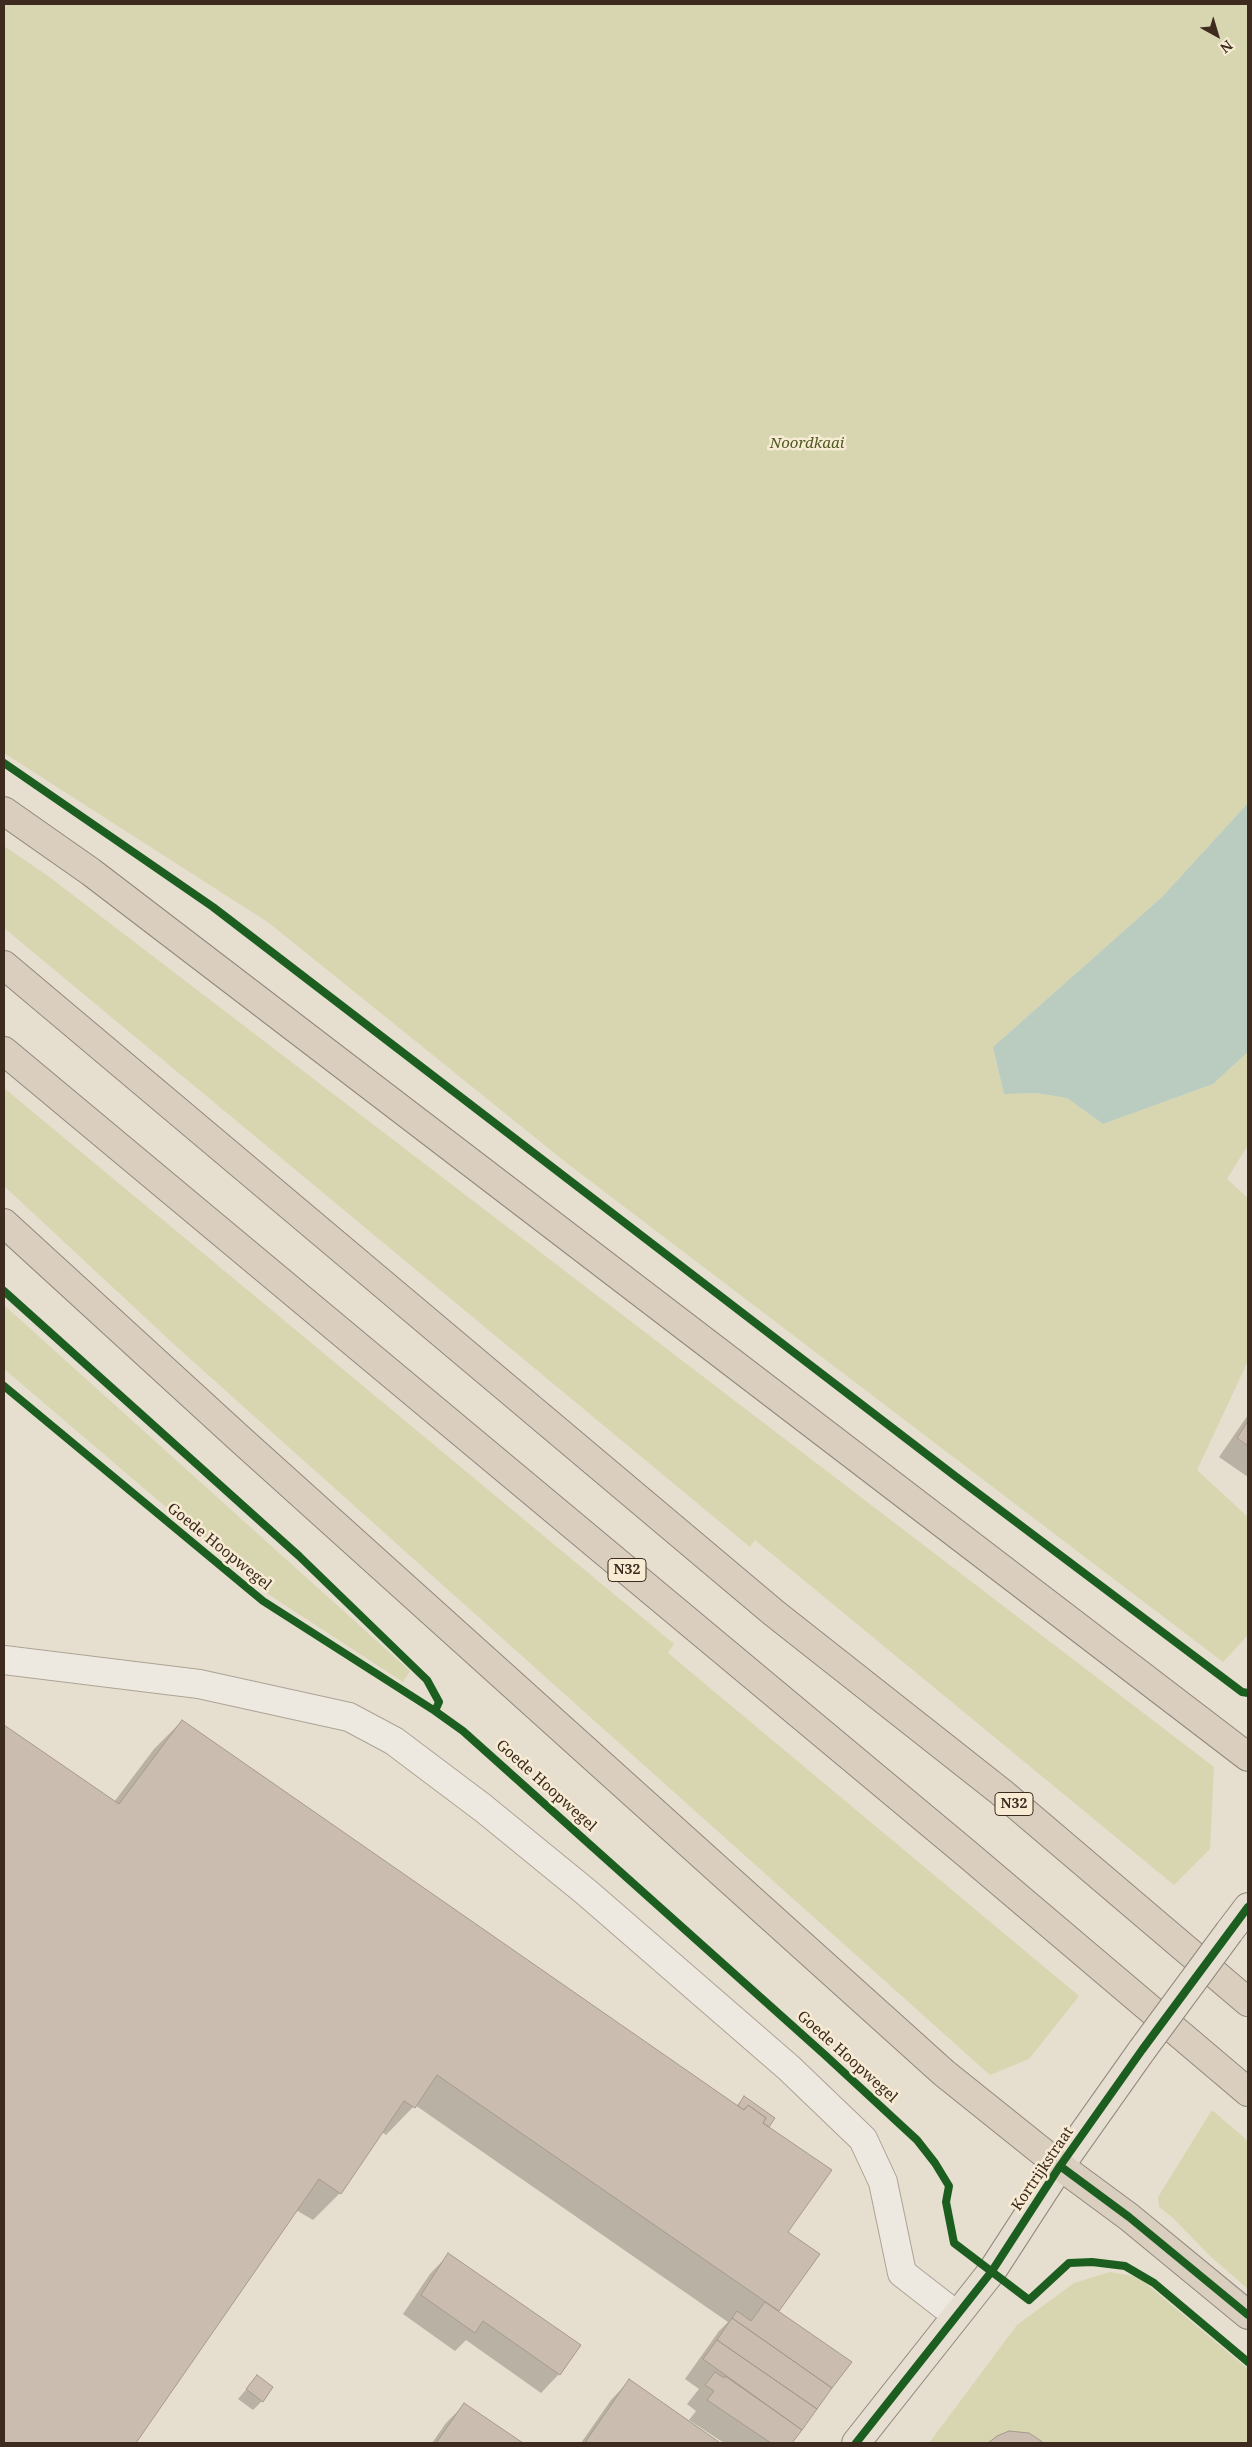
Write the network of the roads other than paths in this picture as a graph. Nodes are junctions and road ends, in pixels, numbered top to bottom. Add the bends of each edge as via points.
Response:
1 (4, 811) edge
2 (4, 965) edge
3 (4, 1051) edge
4 (4, 1223) edge
5 (4, 1660) edge
6 (1248, 1757) edge
7 (1248, 1907) edge
8 (1248, 2002) edge
9 (1248, 2092) edge
10 (1060, 2166) junction
11 (1248, 2314) edge
12 (956, 2316) junction
13 (856, 2443) edge

1 - 6 highway via 91,872
2 - 8 highway, N32 via 774,1614 1001,1792
3 - 9 highway, N32 via 959,1846
4 - 10 highway via 944,2073
5 - 12 lane via 199,1684 349,1717 394,1741 586,1892 789,2068 863,2139 883,2182 902,2273
7 - 10 main road, Kortrijkstraat, bridge
10 - 11 highway via 1129,2217
10 - 12 main road, Kortrijkstraat via 992,2271
12 - 13 main road, Kortrijkstraat

